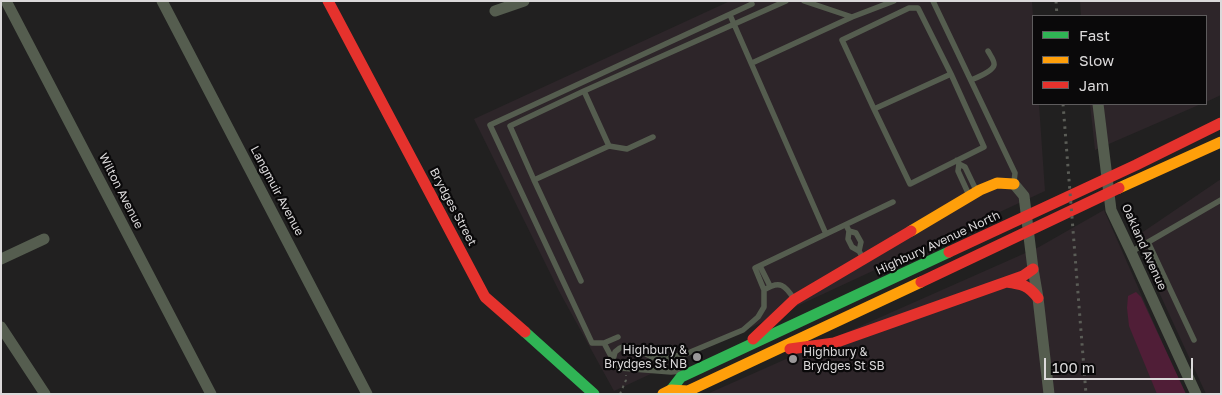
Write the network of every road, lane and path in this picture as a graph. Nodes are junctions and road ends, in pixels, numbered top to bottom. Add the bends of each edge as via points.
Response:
1 (6, 1) edge
2 (162, 1) edge
3 (328, 1) edge
4 (524, 1) edge
5 (786, 1) edge
6 (804, 1) edge
7 (894, 1) edge
8 (933, 1) edge
9 (752, 4) dead end
10 (495, 11) dead end
11 (730, 15) junction
12 (852, 17) junction
13 (734, 25) junction
14 (988, 50) dead end
15 (752, 63) junction
16 (951, 74) junction
17 (971, 80) junction
18 (584, 91) junction
19 (1098, 105) edge
20 (874, 109) junction
21 (1221, 123) edge
22 (653, 137) dead end
23 (1221, 142) edge
24 (609, 146) junction
25 (958, 162) junction
26 (534, 180) junction
27 (1014, 184) junction
28 (973, 194) junction
29 (1221, 200) edge
30 (893, 202) dead end
31 (846, 225) junction
32 (826, 234) junction
33 (44, 239) dead end
34 (1148, 242) junction
35 (1131, 252) junction
36 (861, 255) junction
37 (1, 259) edge
38 (1033, 268) junction
39 (581, 281) dead end
40 (1006, 282) junction
41 (767, 288) junction
42 (1038, 298) junction
43 (794, 300) junction
44 (1, 327) edge
45 (618, 336) dead end
46 (1194, 340) dead end
47 (604, 343) junction
48 (744, 349) junction
49 (773, 352) junction
50 (613, 360) junction
51 (696, 370) junction
52 (626, 374) dead end
53 (667, 392) edge
54 (45, 394) edge
55 (210, 394) edge
56 (367, 394) edge
57 (594, 394) edge
58 (620, 394) edge
59 (1048, 394) edge
60 (1196, 394) edge

1 - 55 street, Wilton Avenue
2 - 56 street, Langmuir Avenue
3 - 57 main road, Brydges Street via 485,298
4 - 10 street
5 - 13 lane
6 - 12 lane
7 - 12 lane
8 - 17 lane
9 - 11 lane
11 - 13 lane
11 - 47 lane via 490,125 592,343
12 - 15 lane
13 - 15 lane
13 - 18 lane
14 - 17 lane via 994,67
15 - 32 lane
16 - 20 lane
16 - 20 lane via 918,8 909,8 842,40
16 - 25 lane via 984,147
17 - 27 lane via 1014,173
18 - 24 lane
18 - 26 lane via 510,126
19 - 35 street, Oakland Avenue via 1111,210
20 - 25 lane via 910,184
21 - 48 main road, Highbury Avenue North
22 - 24 lane via 627,149
23 - 49 main road, Highbury Avenue North
24 - 26 lane
25 - 28 lane via 958,171
25 - 28 lane via 965,167
26 - 39 lane
27 - 28 main road via 997,183
27 - 38 street via 1024,196
28 - 36 main road
29 - 34 lane
30 - 31 lane
31 - 32 lane
31 - 36 lane via 861,242
32 - 41 lane via 758,267
33 - 37 street
34 - 35 lane
34 - 46 lane
35 - 60 street, Oakland Avenue
36 - 43 main road
38 - 40 main road
38 - 42 street
40 - 42 main road via 1022,284
40 - 49 main road via 834,343
41 - 43 lane via 782,285
41 - 50 lane via 764,307 743,330 669,358 654,358 625,346 615,352
42 - 59 street
43 - 48 main road
44 - 54 street
45 - 47 lane
47 - 50 lane
48 - 51 main road, Highbury Avenue North
49 - 53 main road, Highbury Avenue North via 688,391
50 - 51 lane via 620,368 671,372
51 - 53 main road, Highbury Avenue North via 680,377
52 - 58 path

